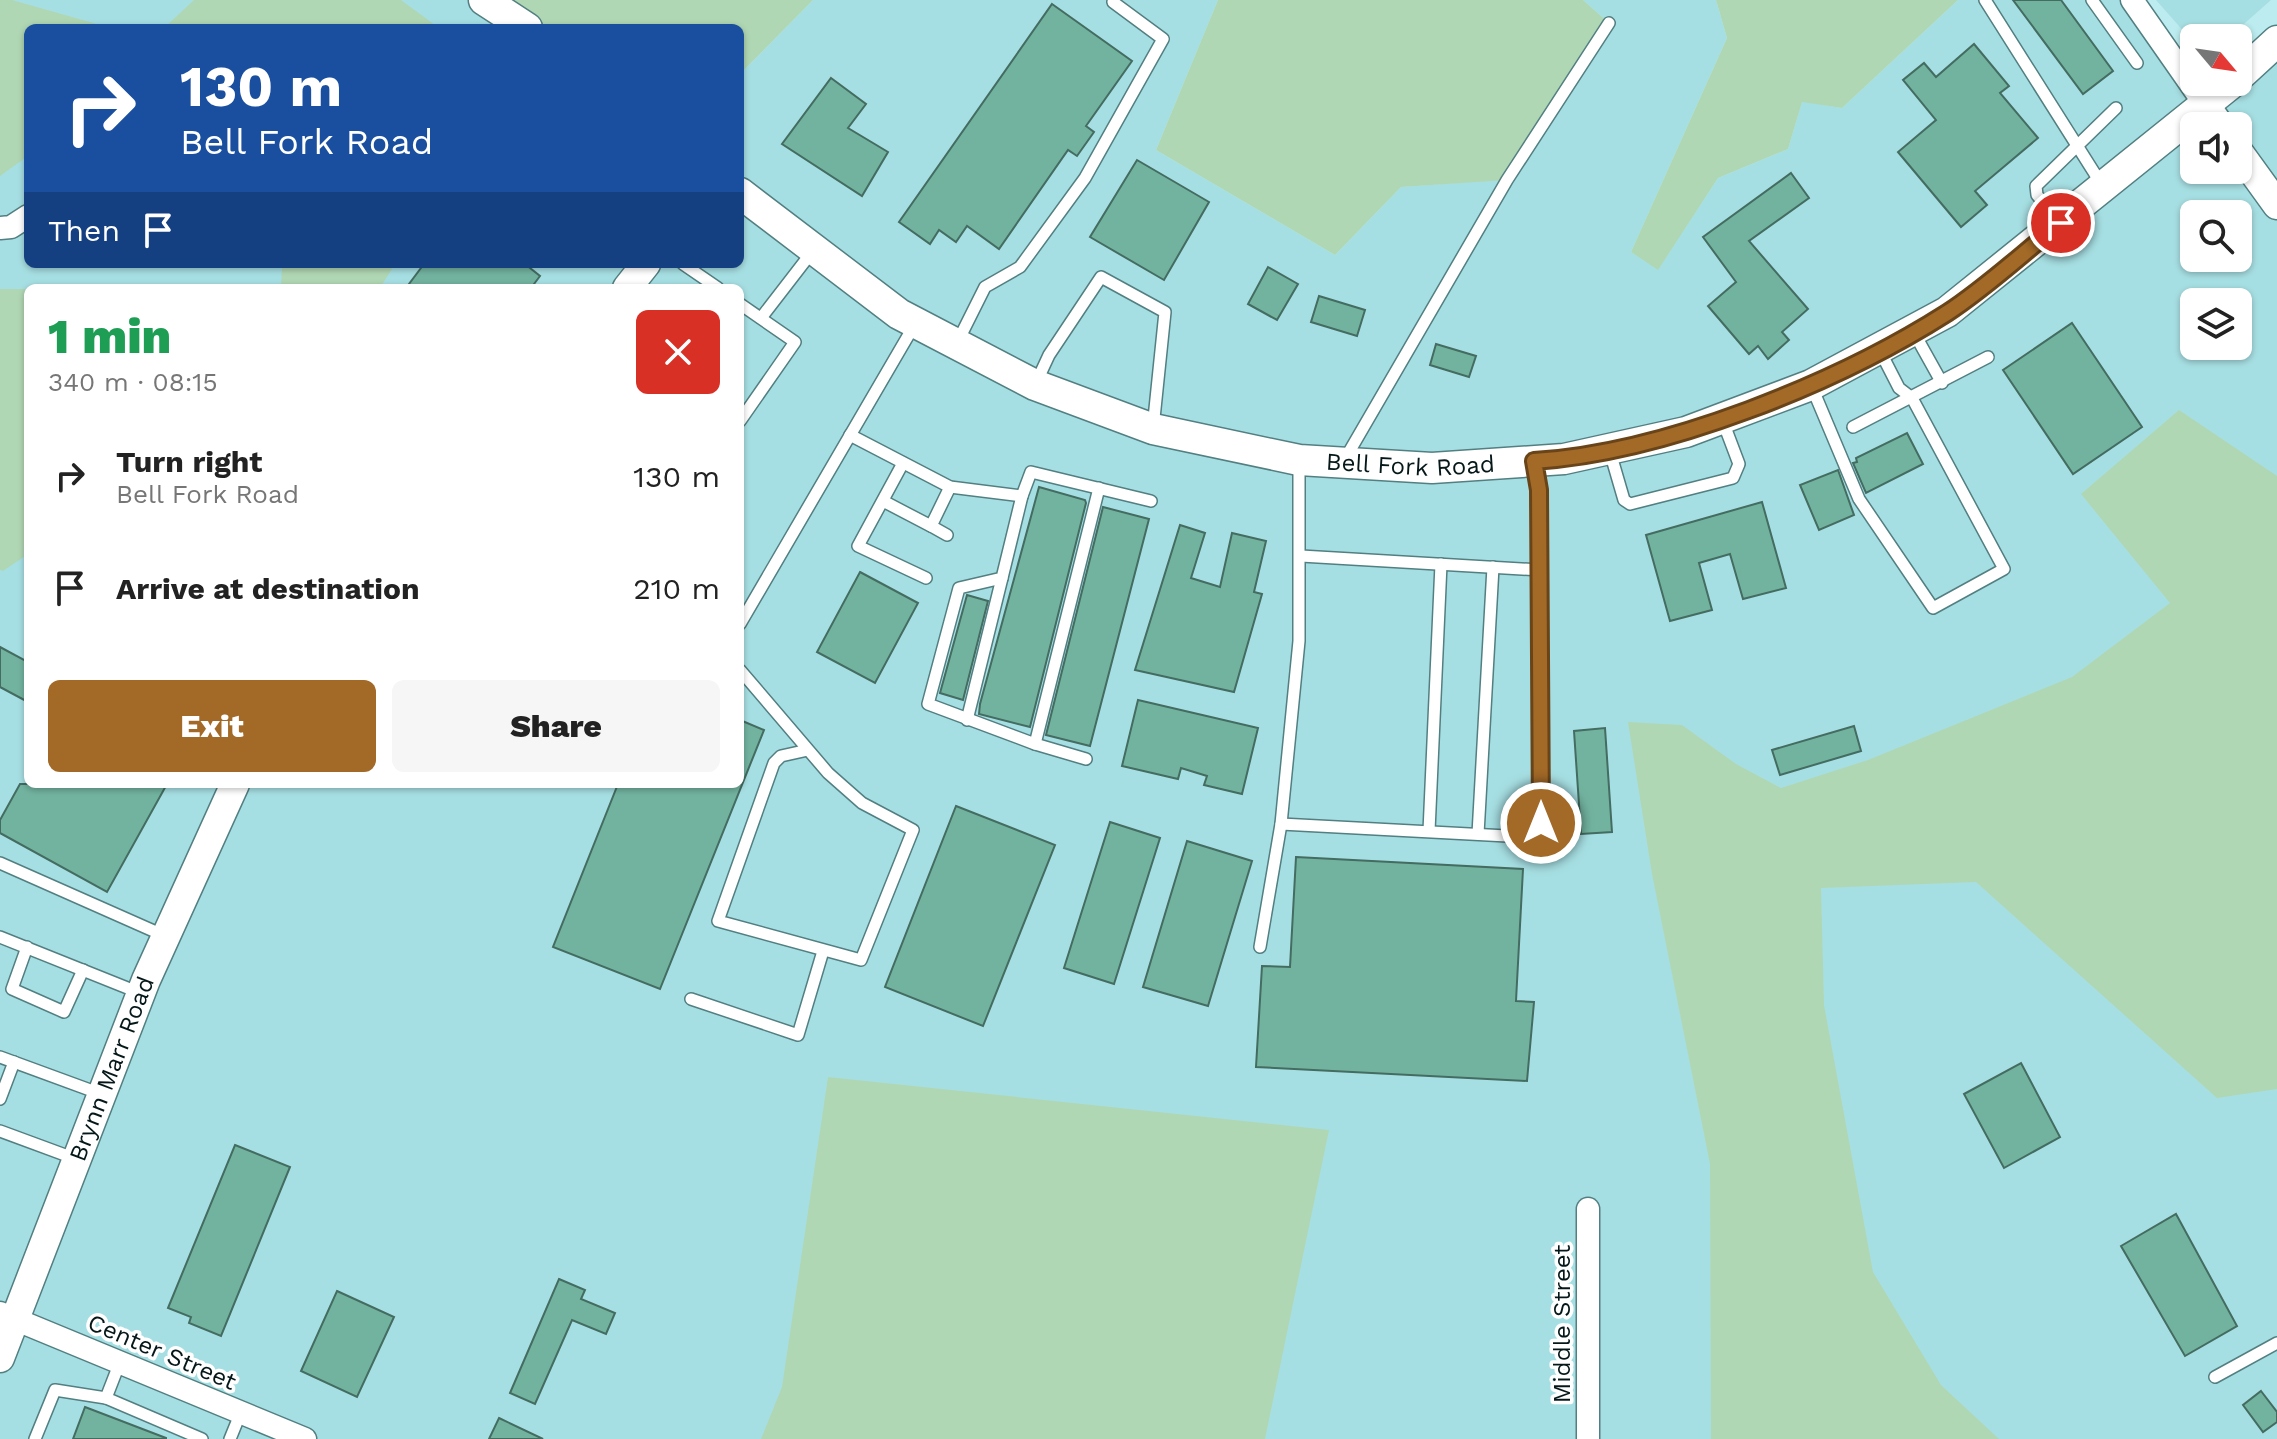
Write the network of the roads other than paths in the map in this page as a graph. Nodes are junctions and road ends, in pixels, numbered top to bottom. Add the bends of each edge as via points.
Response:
1 (484, 0) edge
2 (1985, 0) edge
3 (2092, 0) edge
4 (2132, 0) edge
5 (1113, 2) dead end
6 (1609, 23) dead end
7 (521, 24) edge
8 (2277, 41) edge
9 (2137, 63) dead end
10 (2252, 64) edge
11 (2116, 108) dead end
12 (2210, 112) edge
13 (2180, 138) edge
14 (2076, 144) junction
15 (2252, 170) edge
16 (2105, 188) junction
17 (744, 196) edge
18 (2277, 205) edge
19 (24, 218) edge
20 (2061, 223) junction
21 (0, 228) edge
22 (814, 249) junction
23 (643, 268) edge
24 (689, 268) edge
25 (630, 284) edge
26 (712, 284) edge
27 (744, 307) edge
28 (761, 318) junction
29 (915, 323) junction
30 (1913, 330) junction
31 (955, 345) junction
32 (1879, 349) junction
33 (1988, 357) dead end
34 (1942, 383) junction
35 (1035, 385) junction
36 (1811, 385) junction
37 (1912, 398) junction
38 (744, 415) edge
39 (1722, 418) junction
40 (1853, 427) dead end
41 (1153, 429) junction
42 (850, 435) junction
43 (1609, 449) junction
44 (1299, 460) junction
45 (1534, 461) junction
46 (1343, 462) junction
47 (903, 463) junction
48 (950, 487) junction
49 (1099, 488) junction
50 (1022, 496) junction
51 (883, 501) junction
52 (1151, 501) dead end
53 (931, 526) junction
54 (947, 535) dead end
55 (1301, 556) junction
56 (1441, 564) junction
57 (1493, 567) junction
58 (1540, 570) junction
59 (926, 578) dead end
60 (1002, 578) junction
61 (744, 617) edge
62 (744, 675) edge
63 (967, 720) junction
64 (1035, 744) junction
65 (808, 750) junction
66 (1086, 759) dead end
67 (233, 788) edge
68 (1281, 824) junction
69 (1429, 831) junction
70 (1478, 834) junction
71 (0, 863) edge
72 (166, 936) junction
73 (0, 937) edge
74 (27, 947) junction
75 (1260, 947) dead end
76 (823, 951) junction
77 (83, 970) junction
78 (141, 993) junction
79 (691, 999) dead end
80 (0, 1057) edge
81 (14, 1062) junction
82 (102, 1094) junction
83 (0, 1099) edge
84 (0, 1131) edge
85 (77, 1159) junction
86 (1588, 1209) dead end
87 (8, 1316) edge
88 (2277, 1343) edge
89 (0, 1358) edge
90 (120, 1362) junction
91 (2215, 1377) dead end
92 (106, 1398) junction
93 (241, 1412) junction
94 (179, 1434) edge
95 (35, 1439) edge
96 (202, 1439) edge
97 (230, 1439) edge
98 (305, 1439) edge
99 (1588, 1439) edge

1 - 7 main road
2 - 14 lane
3 - 9 lane
4 - 12 street
5 - 31 lane via 1163,39 1085,178 1020,267 985,287
6 - 46 lane via 1507,180
8 - 10 main road
11 - 14 lane
13 - 16 main road, Bell Fork Road
14 - 16 lane
14 - 20 lane via 2036,186 2037,195
15 - 18 street
16 - 20 main road, Bell Fork Road
17 - 22 main road, Bell Fork Road
19 - 21 street
20 - 30 main road, Bell Fork Road via 1947,312
22 - 28 lane
22 - 29 main road, Bell Fork Road
23 - 25 street
24 - 26 lane
27 - 28 lane
28 - 38 lane via 795,342
29 - 31 main road, Bell Fork Road
29 - 42 lane
30 - 32 main road, Bell Fork Road
30 - 34 lane
31 - 35 main road, Bell Fork Road
32 - 36 main road, Bell Fork Road
32 - 37 lane via 1899,388
33 - 34 lane
34 - 37 lane
35 - 41 main road, Bell Fork Road
35 - 41 lane via 1101,277 1165,312
36 - 37 lane via 1859,499 1933,608 2004,569
36 - 39 main road, Bell Fork Road
37 - 40 lane
39 - 43 main road, Bell Fork Road
39 - 43 lane via 1739,464 1733,478 1630,504 1624,500
41 - 44 main road, Bell Fork Road
42 - 47 lane
42 - 61 lane
43 - 45 main road, Bell Fork Road
44 - 46 main road, Bell Fork Road
44 - 55 lane
45 - 46 main road, Bell Fork Road via 1432,468
45 - 58 lane
47 - 48 lane
47 - 51 lane
48 - 50 lane
48 - 53 lane
49 - 50 lane via 1031,472
49 - 52 lane
49 - 64 lane
50 - 60 lane
51 - 53 lane
51 - 59 lane via 858,546
53 - 54 lane
55 - 56 lane
55 - 68 lane via 1299,641
56 - 57 lane
56 - 69 lane
57 - 58 lane
57 - 70 lane
58 - 70 lane via 1541,823 1526,837
60 - 63 lane
60 - 63 lane via 959,588 928,704
62 - 65 lane
63 - 64 lane
64 - 66 lane
65 - 76 lane via 862,803 913,830 861,960
65 - 76 lane via 781,756 774,763 718,921
67 - 72 street, Brynn Marr Road
68 - 69 lane
68 - 75 lane
69 - 70 lane
71 - 72 lane
72 - 78 street, Brynn Marr Road
73 - 74 lane
74 - 77 lane
74 - 77 lane via 12,989 64,1012
76 - 79 lane via 798,1035
77 - 78 lane
78 - 82 street, Brynn Marr Road
80 - 81 lane
81 - 82 lane
81 - 83 lane
82 - 85 street, Brynn Marr Road
84 - 85 lane
85 - 87 street, Brynn Marr Road
86 - 99 street, Middle Street
87 - 89 street, Brynn Marr Road
87 - 90 street, Center Street
88 - 91 lane
90 - 92 lane
90 - 93 street, Center Street
92 - 94 lane
92 - 95 lane via 55,1390
93 - 97 lane
93 - 98 street, Center Street
94 - 96 lane

